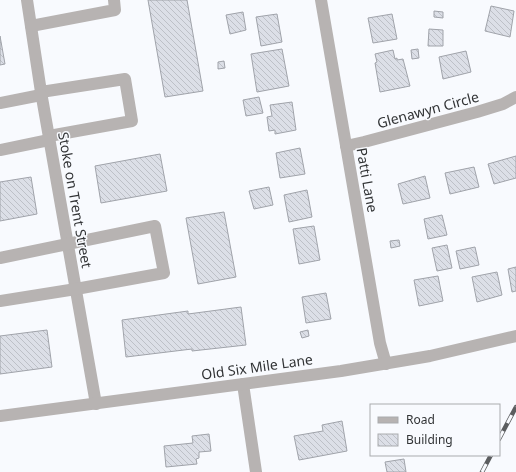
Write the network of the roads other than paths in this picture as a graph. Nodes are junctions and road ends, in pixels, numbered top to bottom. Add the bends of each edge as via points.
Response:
1 (27, 0) edge
2 (114, 0) edge
3 (321, 0) edge
4 (31, 26) junction
5 (41, 94) junction
6 (516, 97) edge
7 (0, 103) edge
8 (49, 138) junction
9 (346, 146) junction
10 (0, 150) edge
11 (68, 244) junction
12 (0, 258) edge
13 (76, 289) junction
14 (0, 301) edge
15 (516, 336) edge
16 (386, 364) junction
17 (243, 384) junction
18 (96, 404) junction
19 (0, 416) edge
20 (256, 472) edge

1 - 4 street, Stoke on Trent Street
2 - 4 street via 115,10
3 - 9 street, Patti Lane
4 - 5 street, Stoke on Trent Street
5 - 7 street
5 - 8 street, Stoke on Trent Street
5 - 8 street via 125,79 132,121
6 - 9 street, Glenawyn Circle via 477,112
8 - 10 street
8 - 11 street, Stoke on Trent Street
9 - 16 street, Patti Lane via 380,343
11 - 12 street
11 - 13 street, Stoke on Trent Street
11 - 13 street via 155,226 164,272
13 - 14 street
13 - 18 street, Stoke on Trent Street
15 - 16 street, Old Six Mile Lane
16 - 17 street, Old Six Mile Lane
17 - 18 street, Old Six Mile Lane
17 - 20 street
18 - 19 street, Old Six Mile Lane

